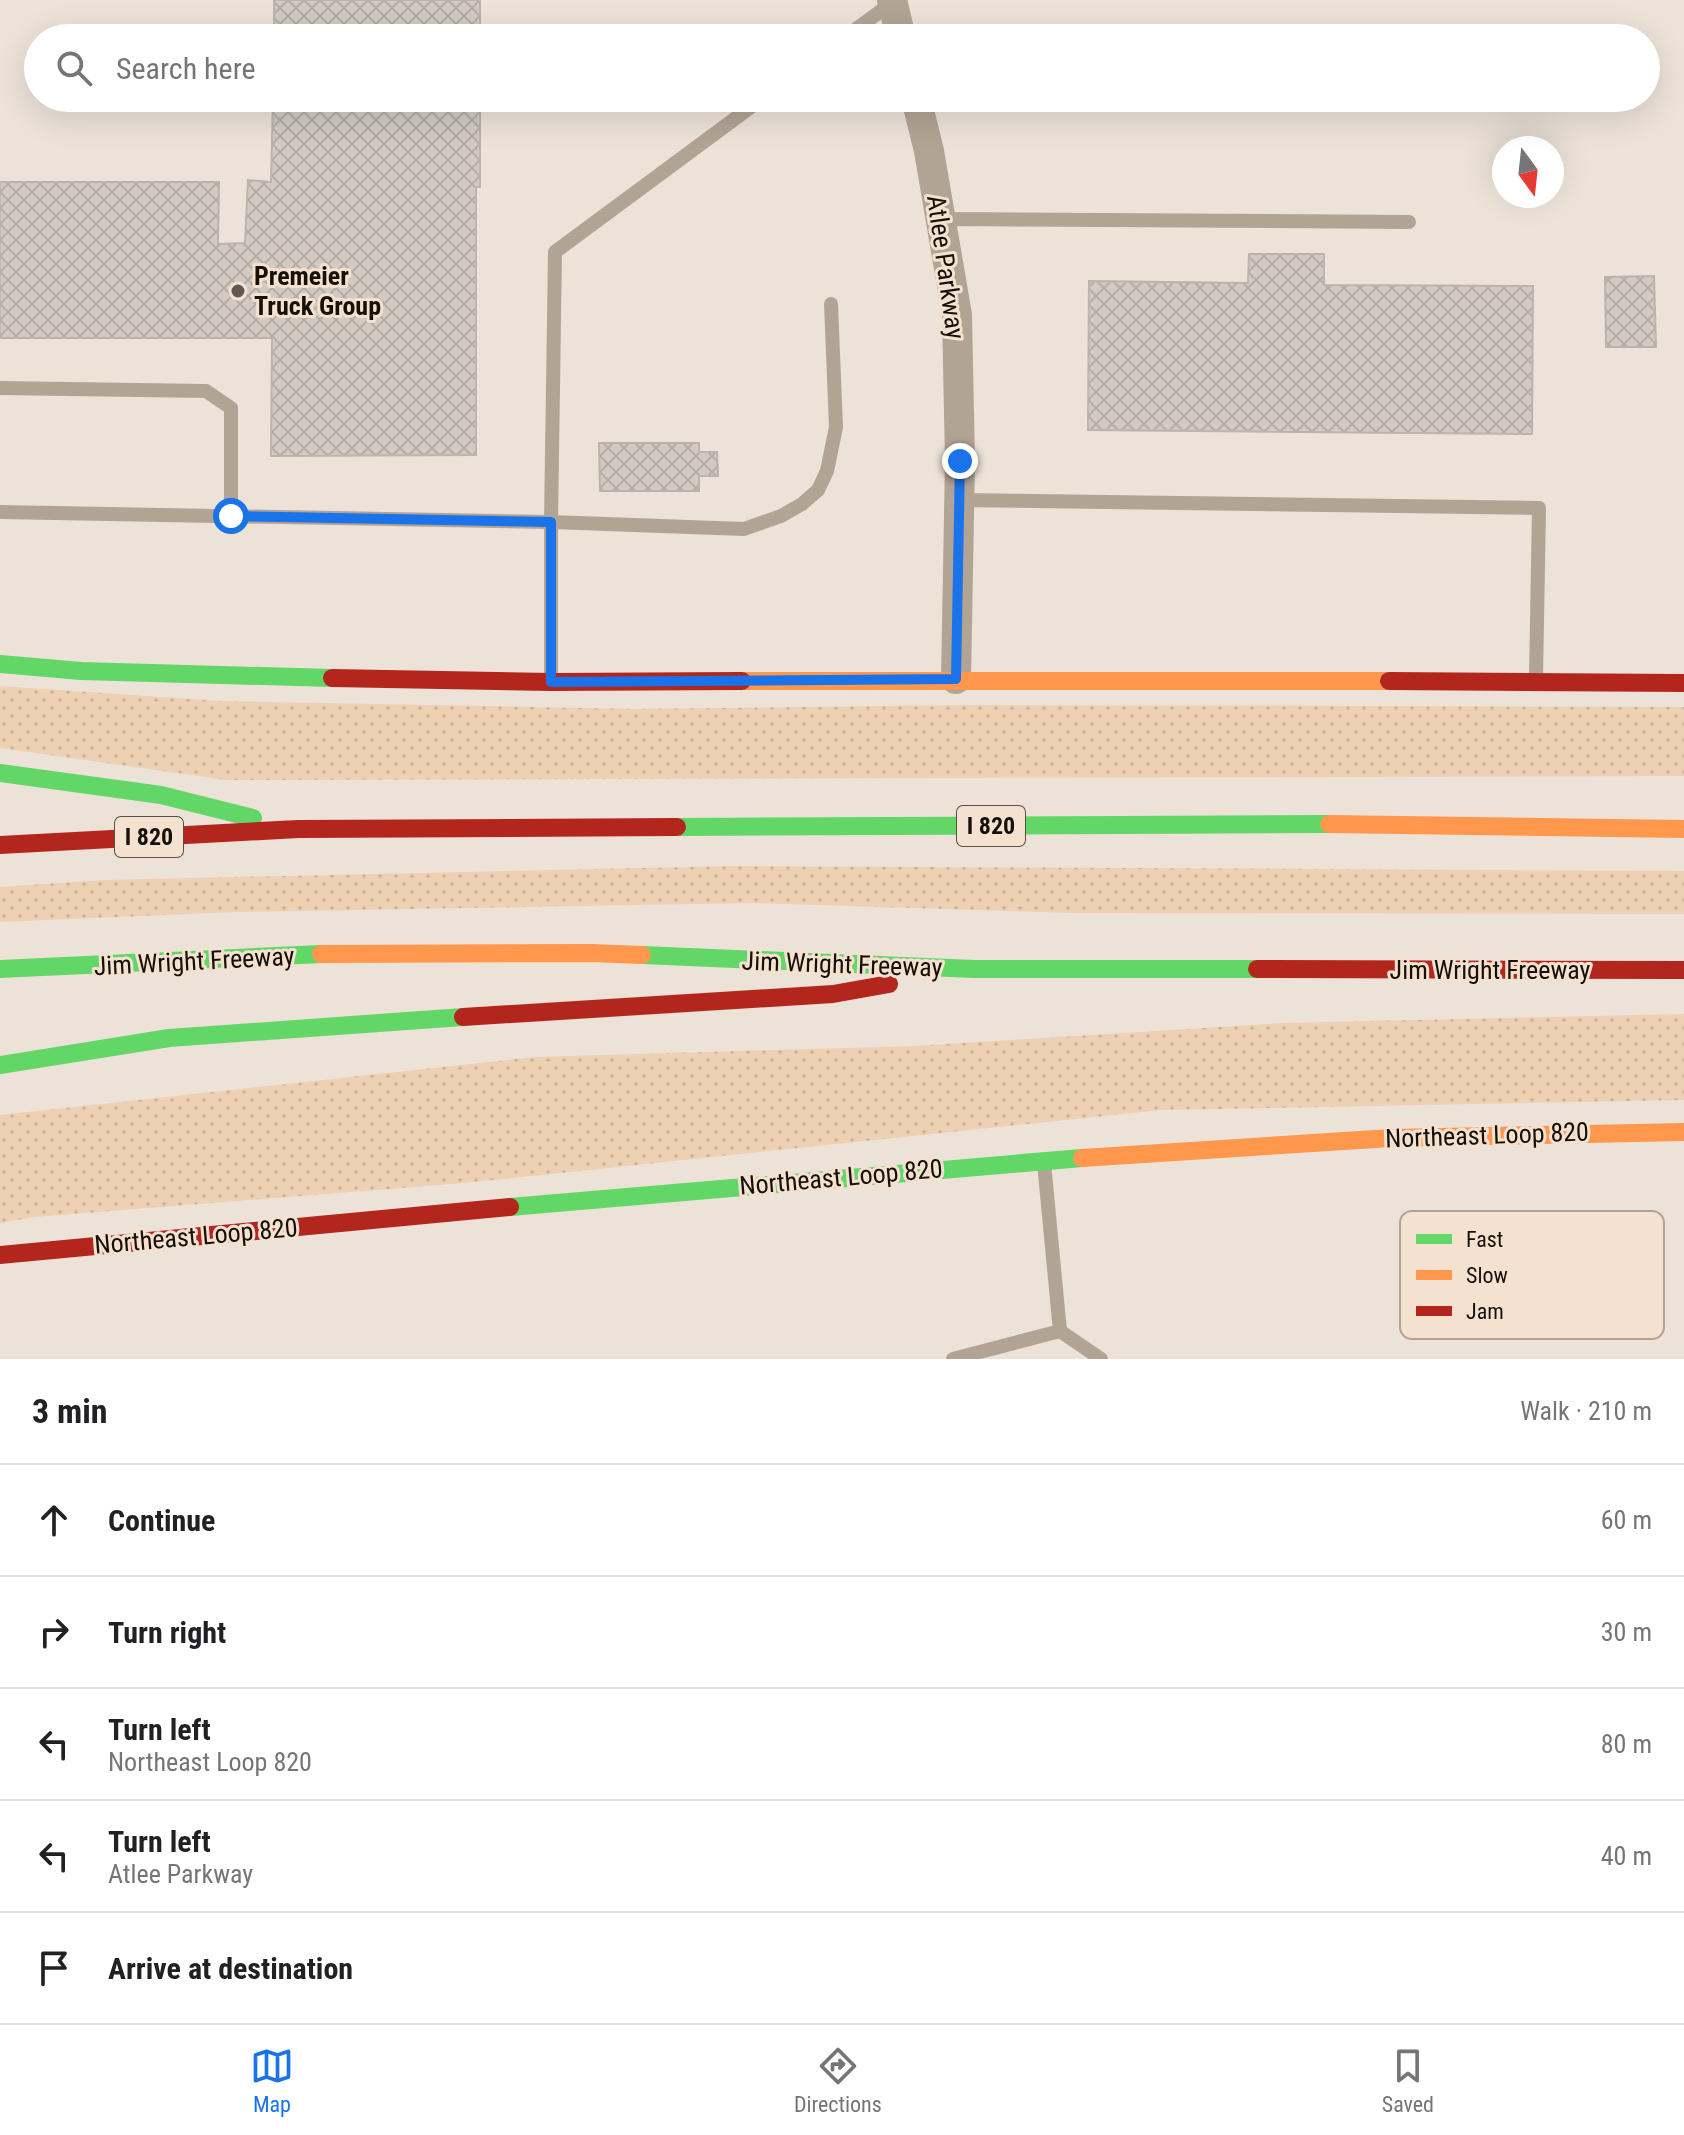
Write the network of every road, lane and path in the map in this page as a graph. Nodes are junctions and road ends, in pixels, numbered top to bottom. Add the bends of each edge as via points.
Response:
1 (892, 1) edge
2 (862, 24) edge
3 (898, 24) edge
4 (744, 112) edge
5 (919, 112) edge
6 (940, 219) junction
7 (1409, 222) dead end
8 (831, 304) dead end
9 (0, 388) edge
10 (959, 500) junction
11 (0, 512) edge
12 (231, 516) junction
13 (551, 522) junction
14 (0, 664) edge
15 (956, 679) junction
16 (551, 682) junction
17 (1536, 682) junction
18 (1684, 683) edge
19 (0, 773) edge
20 (298, 829) junction
21 (1684, 829) edge
22 (0, 845) edge
23 (0, 969) edge
24 (974, 969) junction
25 (1684, 970) edge
26 (0, 1065) edge
27 (1684, 1132) edge
28 (1044, 1160) junction
29 (0, 1255) edge
30 (1060, 1331) junction
31 (953, 1359) edge
32 (1101, 1359) edge

1 - 2 lane
1 - 3 street
4 - 13 lane via 555,252
5 - 6 street, Atlee Parkway
6 - 7 lane
6 - 10 street, Atlee Parkway via 957,315
8 - 13 lane via 836,427 827,471 818,490 802,504 744,529
9 - 12 lane via 206,391 231,408
10 - 15 street, Atlee Parkway
10 - 17 lane via 1539,508
11 - 12 lane
12 - 13 lane
13 - 16 lane
14 - 16 main road via 81,671
15 - 16 main road
15 - 17 main road
17 - 18 main road
19 - 20 main road via 161,795
20 - 21 main road, I 820 via 1381,824
20 - 22 main road, I 820
23 - 24 main road, Jim Wright Freeway via 328,954 560,953
24 - 25 main road, Jim Wright Freeway
24 - 26 main road via 833,994 169,1038
27 - 28 main road, Northeast Loop 820 via 1333,1140
28 - 29 main road, Northeast Loop 820
28 - 30 lane
30 - 31 lane
30 - 32 lane

